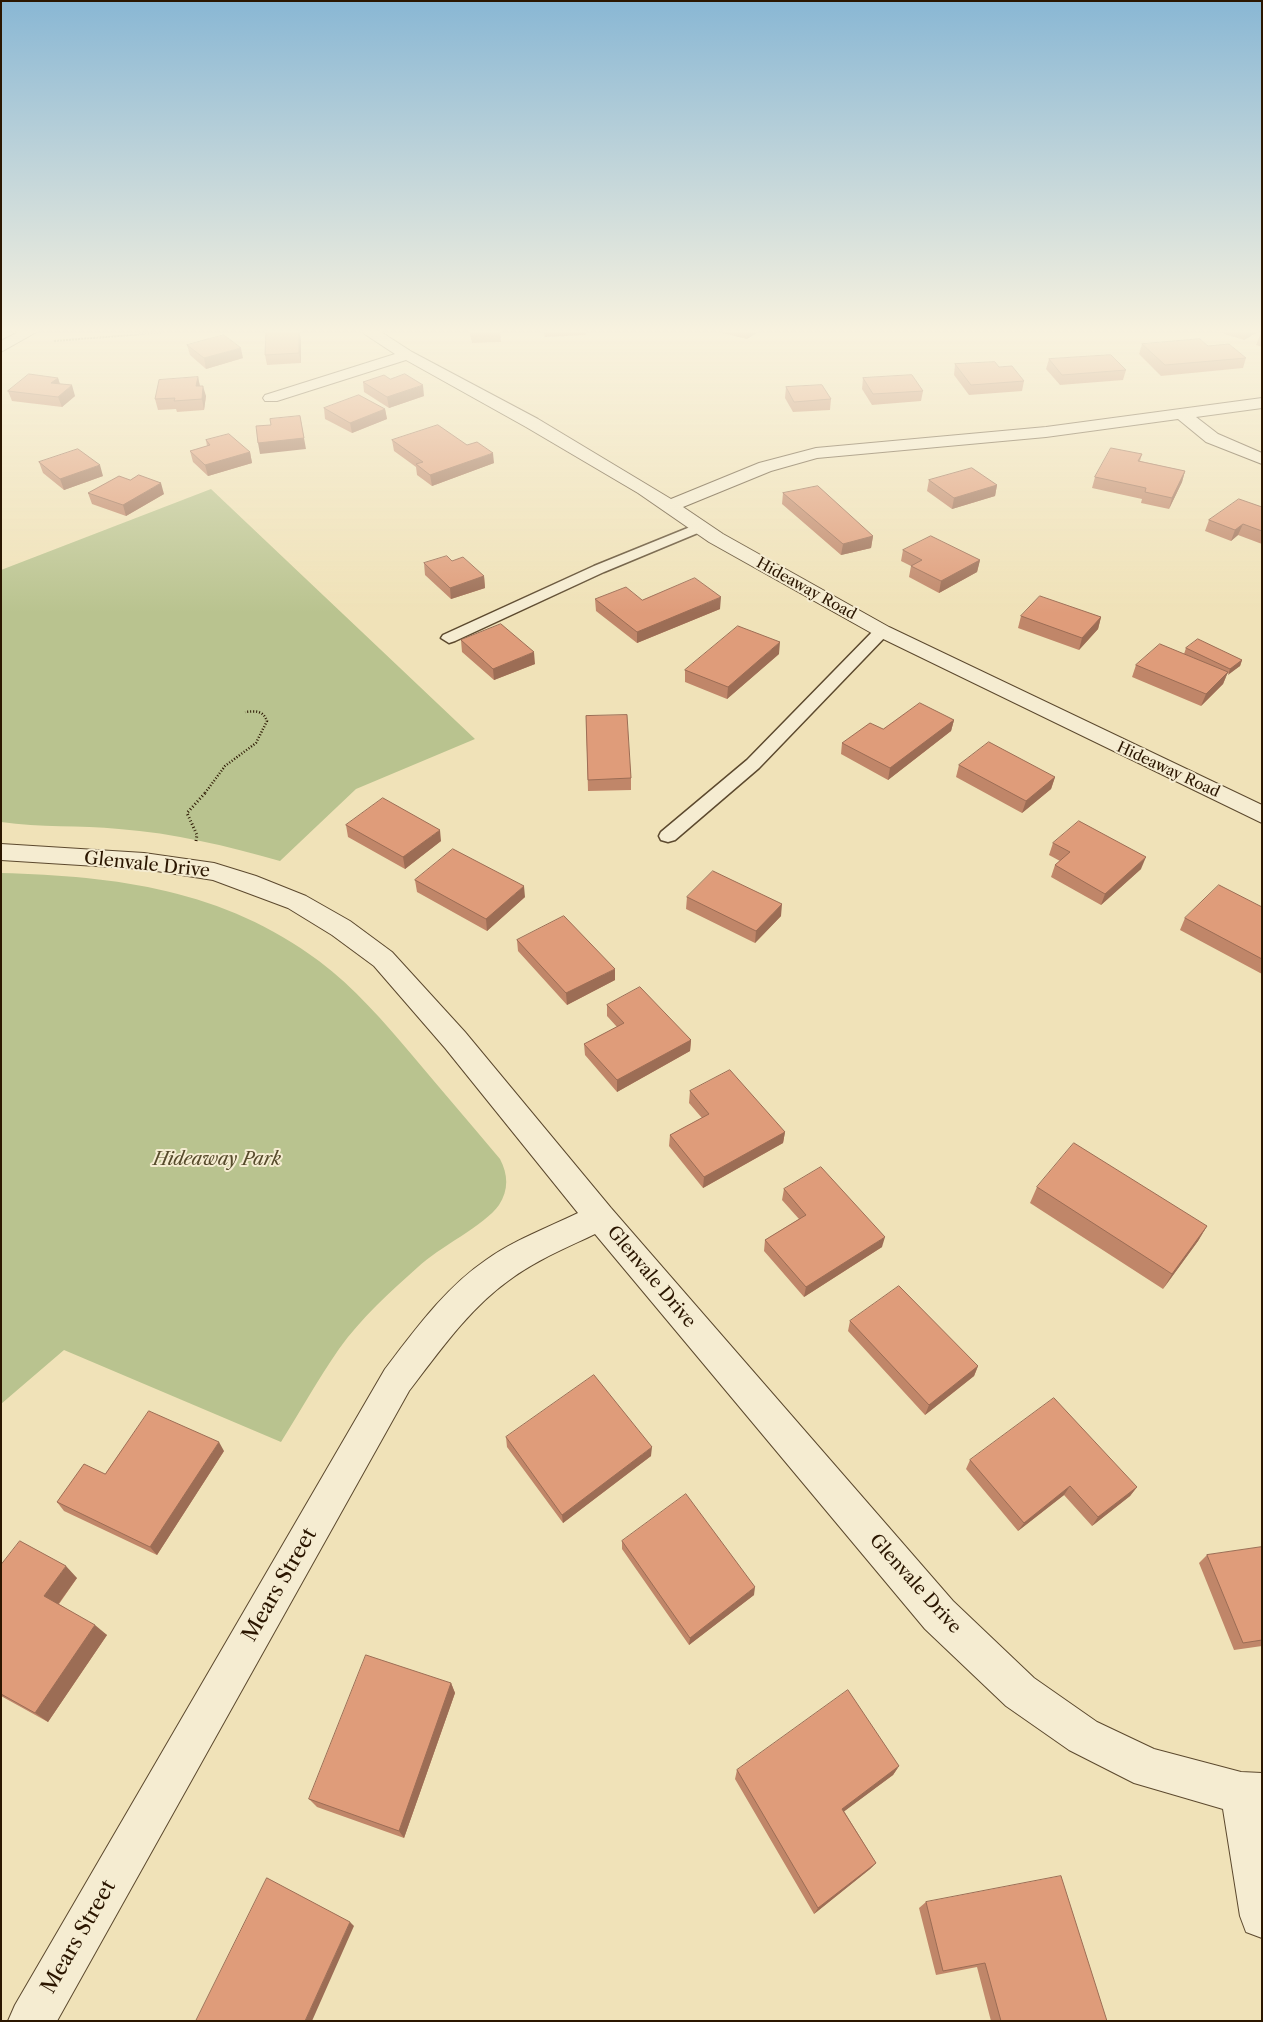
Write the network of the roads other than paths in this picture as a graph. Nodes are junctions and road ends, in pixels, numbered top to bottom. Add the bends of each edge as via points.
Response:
1 (534, 424) edge
2 (1108, 424) edge
3 (1195, 424) edge
4 (1262, 459) edge
5 (669, 506) junction
6 (700, 527) junction
7 (882, 631) junction
8 (449, 638) dead end
9 (1262, 815) edge
10 (668, 836) dead end
11 (1, 852) edge
12 (600, 1217) junction
13 (1252, 1794) edge
14 (1262, 1916) edge
15 (31, 2021) edge

1 - 5 street, Hideaway Road
2 - 5 street via 816,453 765,467
3 - 4 street via 1212,438
5 - 6 street, Hideaway Road
6 - 7 street, Hideaway Road via 784,578
6 - 8 lane
7 - 9 street, Hideaway Road
7 - 10 lane via 770,749 712,803
11 - 12 street, Glenvale Drive via 144,861 214,872 297,902 341,928 396,974 455,1040
12 - 13 street, Glenvale Drive via 939,1615 1020,1692 1083,1736 1149,1768
12 - 15 street, Mears Street via 486,1278 450,1312 397,1380
13 - 14 street

